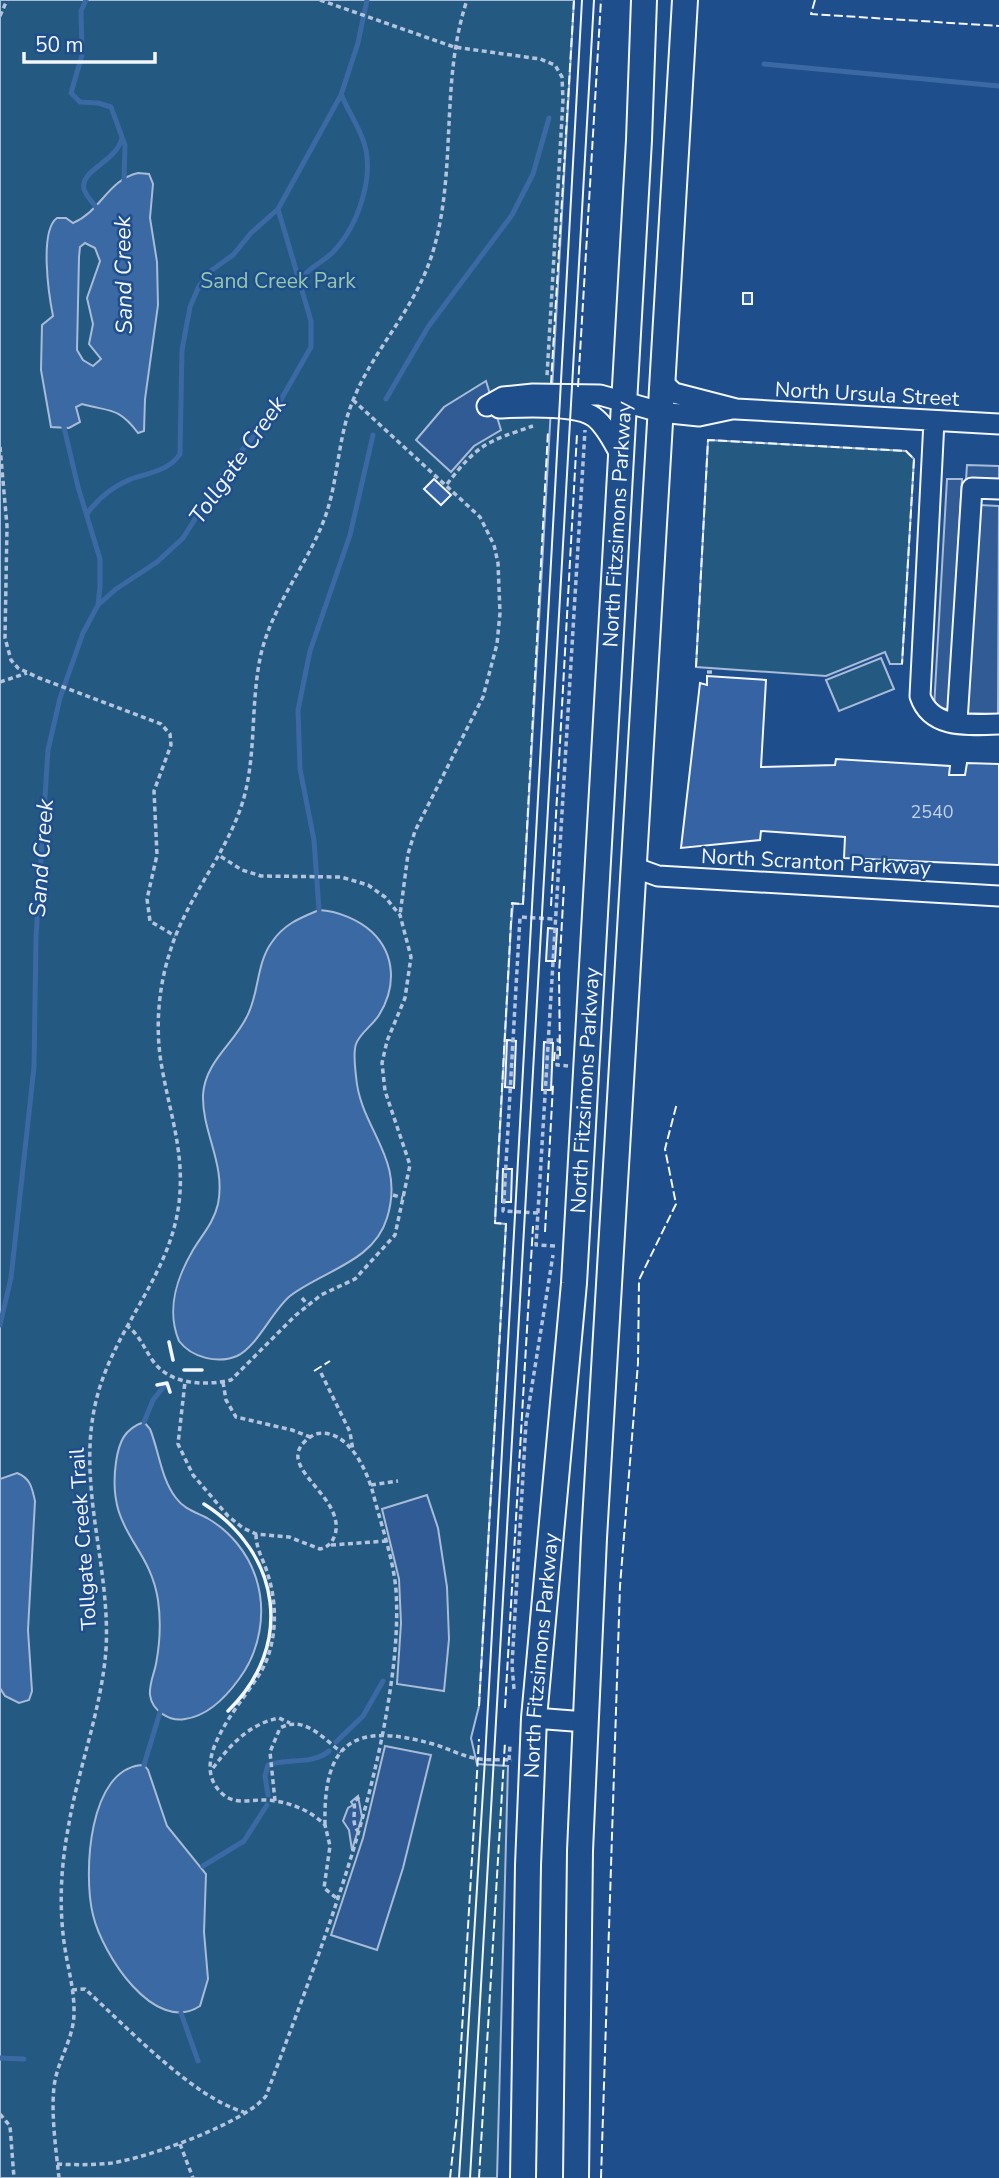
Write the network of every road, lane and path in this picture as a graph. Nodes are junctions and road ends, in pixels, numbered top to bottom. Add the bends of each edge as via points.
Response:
1 (7, 0) edge
2 (320, 0) edge
3 (467, 0) edge
4 (644, 0) edge
5 (685, 0) edge
6 (0, 16) edge
7 (454, 47) junction
8 (661, 381) junction
9 (546, 388) dead end
10 (353, 400) junction
11 (623, 401) junction
12 (733, 408) junction
13 (660, 412) junction
14 (934, 421) junction
15 (999, 424) edge
16 (537, 426) dead end
17 (585, 429) dead end
18 (0, 447) edge
19 (620, 454) junction
20 (447, 484) junction
21 (999, 489) edge
22 (707, 672) dead end
23 (714, 672) dead end
24 (27, 673) junction
25 (0, 682) edge
26 (957, 722) junction
27 (999, 724) edge
28 (220, 856) junction
29 (633, 867) junction
30 (999, 896) edge
31 (400, 915) junction
32 (554, 919) junction
33 (175, 936) junction
34 (548, 1040) junction
35 (570, 1066) dead end
36 (393, 1195) dead end
37 (403, 1198) junction
38 (538, 1213) junction
39 (302, 1298) dead end
40 (308, 1305) junction
41 (126, 1325) junction
42 (321, 1374) dead end
43 (185, 1382) junction
44 (222, 1382) junction
45 (310, 1437) junction
46 (354, 1453) junction
47 (398, 1481) dead end
48 (371, 1485) junction
49 (256, 1534) junction
50 (386, 1541) junction
51 (329, 1545) junction
52 (513, 1702) dead end
53 (534, 1718) junction
54 (586, 1722) junction
55 (290, 1723) junction
56 (382, 1734) junction
57 (510, 1746) dead end
58 (341, 1752) junction
59 (213, 1768) junction
60 (359, 1797) dead end
61 (275, 1801) junction
62 (326, 1825) junction
63 (360, 1834) junction
64 (339, 1900) junction
65 (72, 1990) junction
66 (246, 2113) junction
67 (0, 2114) edge
68 (180, 2143) junction
69 (57, 2164) junction
70 (14, 2178) edge
71 (59, 2178) edge
72 (193, 2178) edge
73 (523, 2178) edge
74 (576, 2178) edge

1 - 6 path
2 - 7 path
3 - 7 path, Tollgate Creek Trail
4 - 11 main road, North Fitzsimons Parkway
5 - 8 main road, North Fitzsimons Parkway
7 - 9 path via 540,59 555,65 562,77
7 - 10 path, Tollgate Creek Trail via 444,192 434,246 407,311
8 - 12 street, North Ursula Street via 674,393
8 - 13 main road, North Fitzsimons Parkway
10 - 20 path
10 - 28 path, Tollgate Creek Trail via 323,522 266,637 247,785
11 - 13 street, North Ursula Street
11 - 19 main road, North Fitzsimons Parkway
11 - 19 street, North Ursula Street via 520,394 487,406 587,414 606,430
12 - 13 street, North Ursula Street via 699,416
12 - 14 street, North Ursula Street
13 - 29 main road, North Fitzsimons Parkway
14 - 15 street, North Ursula Street
14 - 26 street via 920,696 936,720
16 - 20 path via 489,441
17 - 32 path
18 - 24 path via 7,526 5,638 11,660
19 - 53 main road, North Fitzsimons Parkway via 574,1283
20 - 31 path via 480,517 494,545 500,586 497,644 483,697 415,831
21 - 26 street via 972,488
22 - 23 path
24 - 25 path
24 - 33 path via 161,724 170,734 171,745 154,791 157,855 147,908 150,921
26 - 27 street
28 - 31 path via 252,873 354,878 385,897
28 - 33 path, Tollgate Creek Trail
29 - 30 street, North Scranton Parkway via 658,876
29 - 54 main road, North Fitzsimons Parkway
31 - 37 path via 410,947 410,978 384,1053 382,1073 410,1165
32 - 34 path
32 - 38 path via 520,917 503,1211
33 - 41 path, Tollgate Creek Trail via 164,972 159,1045 179,1146 178,1209 163,1261
34 - 35 path via 559,1040 557,1065
34 - 38 path
36 - 37 path
37 - 40 path via 395,1235 355,1279
38 - 52 path via 537,1245 555,1245 526,1423
39 - 40 path
40 - 44 path via 239,1375
41 - 43 path via 159,1369
41 - 65 path, Tollgate Creek Trail via 102,1381 90,1441 89,1483 104,1581 106,1632 97,1714 71,1812 63,1864 62,1920
42 - 46 path via 350,1433
43 - 44 path
43 - 49 path via 178,1435 182,1457 228,1516
44 - 45 path via 236,1417
45 - 46 path via 329,1433
45 - 51 path via 300,1449 298,1463 334,1514 336,1532
46 - 48 path
47 - 48 path
48 - 50 path
49 - 51 path via 282,1535 315,1549
49 - 59 path via 257,1550 273,1592 270,1648 254,1686 217,1737
50 - 51 path
50 - 56 path via 397,1609
53 - 54 street
53 - 73 main road, North Fitzsimons Parkway
54 - 74 main road, North Fitzsimons Parkway
55 - 58 path via 307,1726
55 - 59 path via 279,1718 252,1728
55 - 61 path via 276,1733 270,1752
56 - 57 path via 478,1759 511,1760
56 - 58 path via 356,1738
56 - 63 path
58 - 62 path via 328,1788
59 - 61 path via 217,1786 231,1799
60 - 63 path via 353,1811 354,1828
61 - 62 path via 303,1809
62 - 64 path via 330,1846 324,1888
63 - 64 path
64 - 66 path via 267,2096
65 - 66 path via 85,1989 192,2086 226,2107
65 - 69 path, Tollgate Creek Trail via 72,2030 54,2091
66 - 68 path
67 - 70 path via 10,2126
68 - 69 path via 113,2163
68 - 72 path
69 - 71 path, Tollgate Creek Trail

